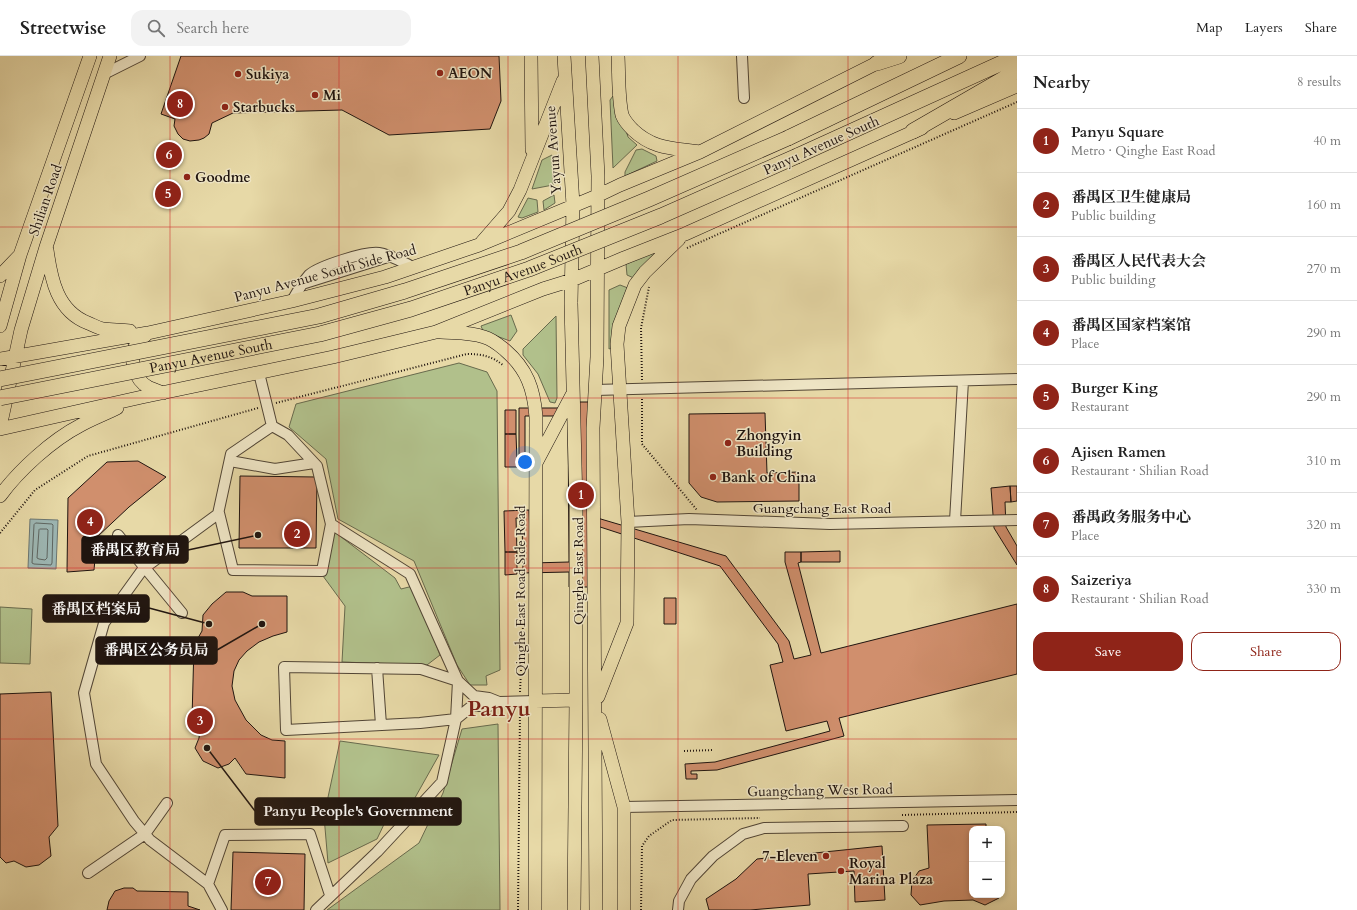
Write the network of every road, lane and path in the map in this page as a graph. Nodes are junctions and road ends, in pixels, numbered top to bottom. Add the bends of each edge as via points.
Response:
1 (90, 56) edge
2 (110, 56) edge
3 (140, 56) edge
4 (531, 56) edge
5 (564, 56) edge
6 (592, 56) edge
7 (618, 56) edge
8 (742, 56) edge
9 (890, 56) edge
10 (899, 56) edge
11 (959, 56) edge
12 (1017, 56) edge
13 (876, 63) junction
14 (1017, 71) edge
15 (104, 74) junction
16 (565, 77) junction
17 (1017, 86) edge
18 (744, 98) dead end
19 (1017, 102) edge
20 (914, 131) junction
21 (700, 152) junction
22 (532, 158) junction
23 (597, 196) junction
24 (573, 205) junction
25 (685, 234) junction
26 (573, 241) joint
27 (479, 245) junction
28 (46, 247) junction
29 (684, 250) dead end
30 (20, 255) junction
31 (413, 267) junction
32 (596, 269) junction
33 (0, 276) edge
34 (572, 280) junction
35 (652, 282) dead end
36 (292, 301) junction
37 (0, 326) edge
38 (436, 332) junction
39 (148, 333) junction
40 (16, 356) junction
41 (0, 359) edge
42 (508, 370) dead end
43 (259, 373) junction
44 (0, 379) edge
45 (1017, 379) edge
46 (963, 381) junction
47 (595, 390) junction
48 (620, 390) junction
49 (642, 390) junction
50 (163, 393) junction
51 (573, 394) junction
52 (142, 397) junction
53 (0, 398) edge
54 (267, 405) junction
55 (272, 426) junction
56 (0, 428) edge
57 (230, 461) junction
58 (314, 463) junction
59 (536, 464) junction
60 (0, 496) edge
61 (219, 513) junction
62 (701, 515) dead end
63 (1017, 520) edge
64 (955, 521) junction
65 (628, 522) junction
66 (330, 524) junction
67 (0, 533) edge
68 (118, 536) dead end
69 (145, 567) junction
70 (182, 612) dead end
71 (523, 625) dead end
72 (377, 668) junction
73 (458, 680) junction
74 (576, 700) junction
75 (520, 701) junction
76 (536, 701) junction
77 (499, 702) junction
78 (596, 702) junction
79 (456, 719) junction
80 (381, 725) junction
81 (714, 750) dead end
82 (684, 752) dead end
83 (1017, 800) edge
84 (167, 804) dead end
85 (624, 807) junction
86 (903, 826) dead end
87 (145, 834) junction
88 (88, 873) dead end
89 (208, 884) junction
90 (330, 895) junction
91 (222, 910) edge
92 (316, 910) edge
93 (518, 910) edge
94 (535, 910) edge
95 (574, 910) edge
96 (596, 910) edge
97 (624, 910) edge
98 (678, 910) edge

1 - 30 main road, Shilian Road
2 - 15 main road, Shilian Road
3 - 15 street
4 - 22 main road
5 - 16 main road, Yayun Avenue
6 - 23 main road
7 - 21 main road via 620,100 623,117 630,128 643,140 663,147
8 - 18 street
9 - 13 main road, Panyu Avenue South Side Road
10 - 13 highway
11 - 44 highway, Panyu Avenue South, bridge via 788,138 649,198 521,252 406,291 319,316
12 - 53 highway, Panyu Avenue South, bridge via 661,216 536,266 411,310 320,334
13 - 21 main road, Panyu Avenue South Side Road
14 - 20 highway
15 - 28 main road, Shilian Road
16 - 22 main road
16 - 24 main road, Yayun Avenue
17 - 20 main road
19 - 29 path
20 - 25 main road
21 - 23 main road, Panyu Avenue South Side Road
22 - 27 main road via 509,211
23 - 24 main road, Panyu Avenue South Side Road
23 - 32 main road, Qinghe East Road
24 - 26 main road, Yayun Avenue
24 - 27 main road, Panyu Avenue South Side Road
25 - 32 main road
25 - 48 main road via 645,272 635,285 624,310 617,344
26 - 34 main road, Qinghe East Road
27 - 31 main road, Panyu Avenue South Side Road
28 - 39 main road via 50,274 57,294 69,312 101,329
28 - 40 main road, Shilian Road via 21,330
30 - 33 main road
30 - 37 main road, Shilian Road
31 - 36 main road, Panyu Avenue South Side Road via 385,277
31 - 36 street via 391,256 369,253 326,266 310,274
32 - 34 main road
32 - 47 main road, Qinghe East Road
34 - 38 main road
34 - 51 main road, Qinghe East Road
35 - 49 path via 648,288 641,328
36 - 39 main road, Panyu Avenue South Side Road
38 - 43 main road
38 - 59 main road, Qinghe East Road Side Road via 471,333 486,337 499,344 520,365 535,403
39 - 40 main road, Panyu Avenue South Side Road
39 - 50 main road via 135,346 133,364 137,376 147,386
40 - 41 main road, Panyu Avenue South Side Road
40 - 56 main road, Shilian Road
42 - 54 path via 495,358 467,354
43 - 50 main road
43 - 54 street
45 - 46 street
46 - 49 street
46 - 64 street
47 - 48 street
47 - 78 main road, Qinghe East Road via 593,436
48 - 49 street
48 - 65 main road
49 - 62 path via 642,444
50 - 52 main road
51 - 59 main road
51 - 74 main road, Qinghe East Road
52 - 56 main road
52 - 60 main road via 81,425 61,438 35,459
54 - 55 street
54 - 67 path via 88,456 35,490
55 - 57 street via 231,454
55 - 58 street via 288,435
57 - 58 street via 276,469
57 - 61 street
58 - 66 street via 317,466
59 - 76 main road, Qinghe East Road Side Road
61 - 66 street via 232,570 322,571
61 - 69 street
63 - 64 street, Guangchang East Road
64 - 65 street, Guangchang East Road via 830,524 689,519
65 - 78 main road via 627,623
66 - 73 street via 410,574
68 - 69 street
69 - 70 street
69 - 87 street via 104,623 84,693 96,764
71 - 75 path
72 - 73 street via 422,669
72 - 80 street
72 - 80 street via 284,667 286,730
73 - 77 street via 474,696
73 - 79 street
74 - 76 main road
74 - 95 main road, Qinghe East Road
75 - 76 street
75 - 77 street
75 - 93 path
76 - 94 main road, Qinghe East Road Side Road
77 - 79 street via 488,706 472,706
78 - 85 main road
78 - 96 main road, Qinghe East Road
79 - 80 street
79 - 90 street via 442,782 377,852
81 - 82 path
83 - 85 street, Guangchang West Road
84 - 87 street
85 - 97 main road
86 - 98 street via 764,828 743,834 713,856 691,879 679,901
87 - 88 street
87 - 89 street
89 - 90 street via 225,835 310,834
89 - 91 street
90 - 92 street

